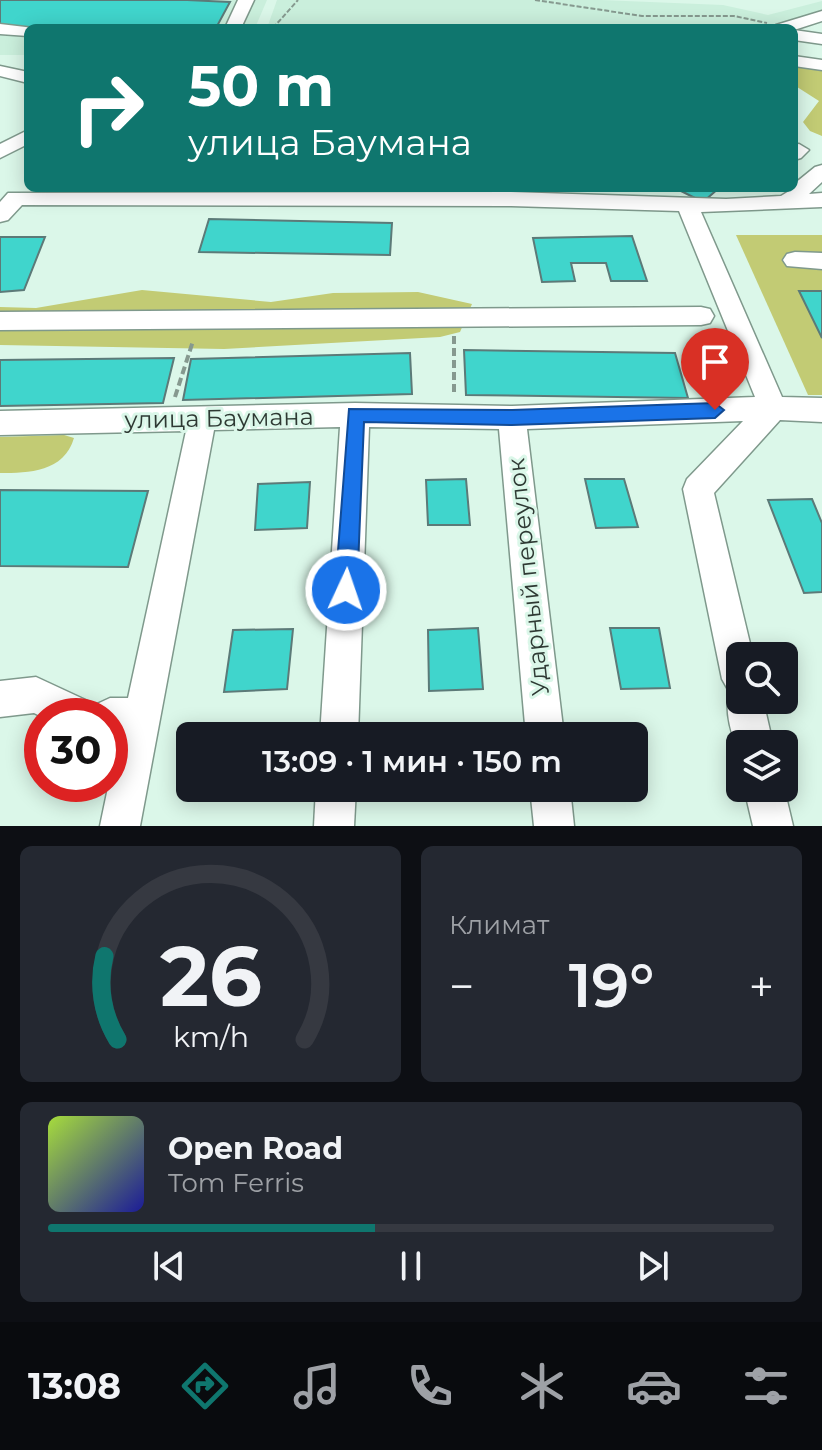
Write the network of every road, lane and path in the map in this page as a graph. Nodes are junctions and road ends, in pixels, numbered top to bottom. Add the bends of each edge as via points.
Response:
1 (246, 0) edge
2 (298, 0) edge
3 (535, 0) edge
4 (822, 16) edge
5 (235, 24) edge
6 (277, 24) edge
7 (766, 24) edge
8 (795, 24) edge
9 (0, 29) edge
10 (24, 31) edge
11 (798, 36) edge
12 (822, 39) edge
13 (798, 62) edge
14 (822, 65) edge
15 (0, 71) edge
16 (24, 76) edge
17 (24, 138) edge
18 (0, 152) edge
19 (822, 171) edge
20 (744, 192) edge
21 (140, 193) edge
22 (789, 200) junction
23 (822, 200) edge
24 (12, 202) edge
25 (687, 204) junction
26 (726, 206) junction
27 (795, 260) dead end
28 (822, 261) edge
29 (701, 316) dead end
30 (453, 317) junction
31 (199, 319) junction
32 (0, 321) edge
33 (773, 408) junction
34 (822, 410) edge
35 (355, 415) junction
36 (455, 416) junction
37 (512, 418) junction
38 (185, 420) junction
39 (0, 423) edge
40 (732, 642) edge
41 (42, 698) edge
42 (0, 699) edge
43 (128, 706) edge
44 (340, 722) edge
45 (544, 722) edge
46 (121, 802) edge
47 (335, 802) edge
48 (551, 802) edge
49 (767, 802) edge
50 (120, 826) edge
51 (334, 826) edge
52 (554, 826) edge
53 (773, 826) edge

1 - 5 street
2 - 6 path
3 - 7 path via 642,16 734,16
4 - 8 street
9 - 10 street
11 - 12 street
13 - 14 street
15 - 16 street
17 - 18 street
19 - 22 street
20 - 26 street
21 - 24 street
21 - 25 street
22 - 23 street
22 - 26 street
25 - 26 street
25 - 33 street
27 - 28 street
29 - 30 street
30 - 31 street
30 - 36 path
31 - 32 street
31 - 38 path
33 - 34 street, улица Баумана
33 - 37 street, улица Баумана
33 - 40 street via 698,489
35 - 36 street, улица Баумана
35 - 38 street, улица Баумана
35 - 44 street
36 - 37 street, улица Баумана
37 - 45 street, Ударный переулок
38 - 39 street, улица Баумана
38 - 43 street
41 - 42 street
46 - 50 street
47 - 51 street
48 - 52 street
49 - 53 street

